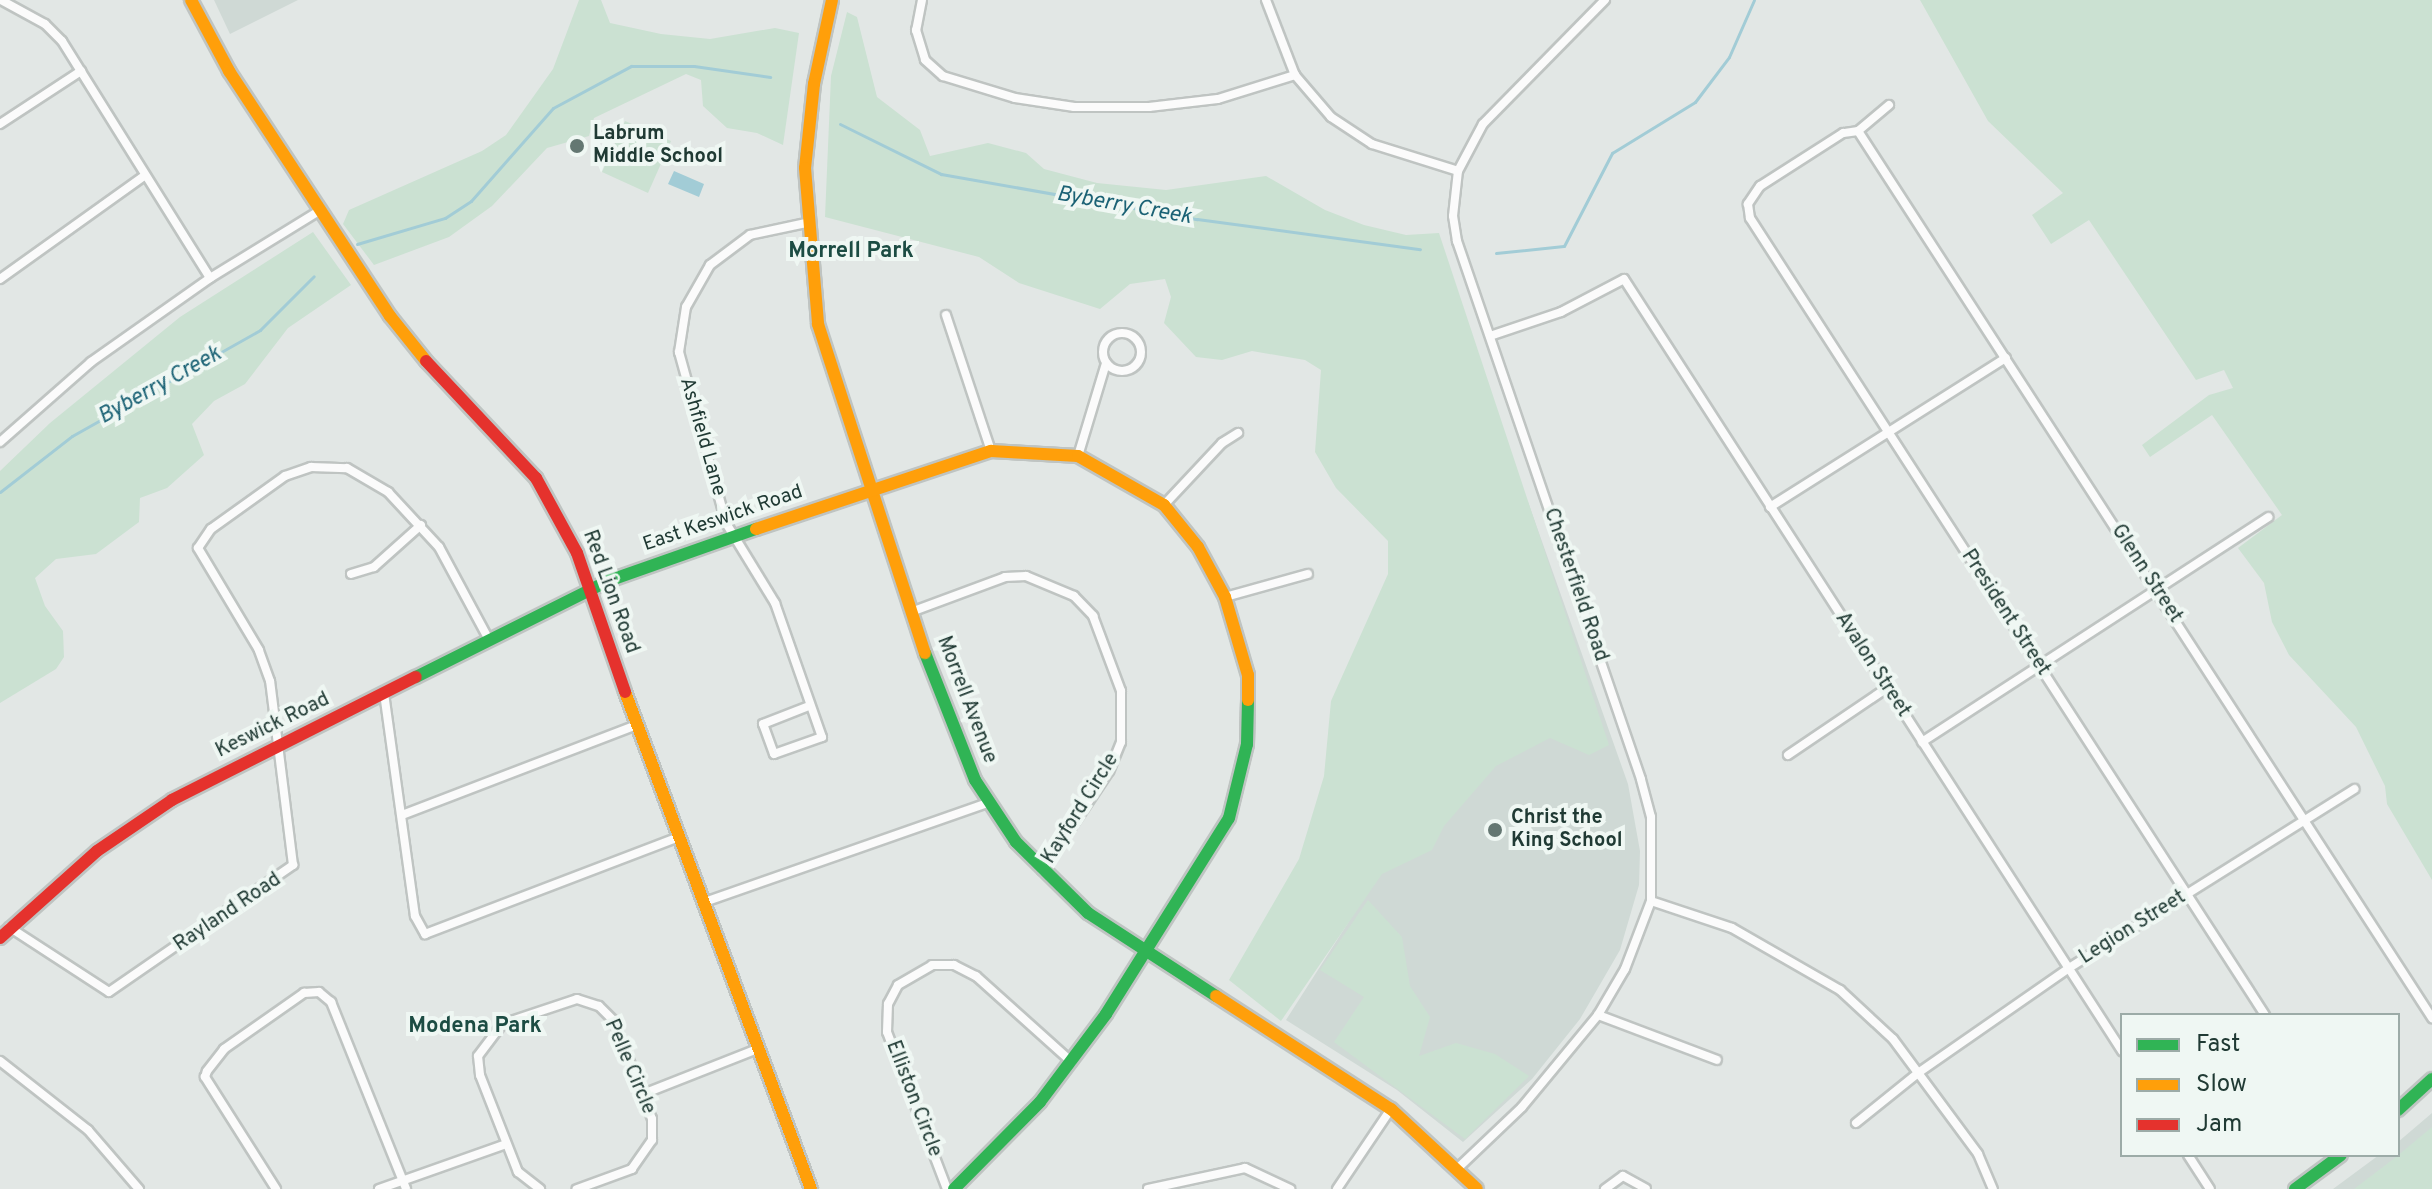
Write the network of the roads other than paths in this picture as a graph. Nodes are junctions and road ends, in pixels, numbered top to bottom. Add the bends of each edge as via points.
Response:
1 (1, 0) edge
2 (191, 0) edge
3 (832, 0) edge
4 (922, 0) edge
5 (1266, 0) edge
6 (1605, 0) edge
7 (81, 71) junction
8 (1295, 75) junction
9 (1889, 105) dead end
10 (0, 124) edge
11 (1858, 131) junction
12 (1458, 171) junction
13 (145, 175) junction
14 (319, 211) junction
15 (806, 223) junction
16 (210, 278) junction
17 (0, 279) edge
18 (946, 315) dead end
19 (1490, 336) junction
20 (2006, 358) junction
21 (1106, 363) junction
22 (1238, 433) dead end
23 (1888, 434) junction
24 (0, 442) edge
25 (991, 451) junction
26 (1078, 456) junction
27 (870, 489) junction
28 (1164, 505) junction
29 (1770, 507) junction
30 (2268, 517) dead end
31 (421, 525) junction
32 (734, 537) junction
33 (351, 574) dead end
34 (1308, 574) dead end
35 (589, 589) junction
36 (2156, 590) junction
37 (1225, 597) junction
38 (911, 612) junction
39 (488, 638) junction
40 (2039, 667) junction
41 (1887, 688) junction
42 (384, 693) junction
43 (809, 706) junction
44 (637, 725) junction
45 (1922, 742) junction
46 (281, 744) junction
47 (1788, 755) dead end
48 (2354, 789) dead end
49 (988, 803) junction
50 (402, 815) junction
51 (2304, 818) junction
52 (676, 838) junction
53 (1041, 871) junction
54 (2186, 893) junction
55 (1651, 901) junction
56 (702, 903) junction
57 (9, 927) junction
58 (0, 938) edge
59 (1144, 953) junction
60 (2069, 968) junction
61 (2264, 1013) edge
62 (1598, 1015) junction
63 (2432, 1018) edge
64 (2120, 1048) edge
65 (757, 1049) junction
66 (1717, 1060) dead end
67 (0, 1061) edge
68 (1072, 1062) junction
69 (1918, 1073) junction
70 (2432, 1079) edge
71 (643, 1094) junction
72 (2400, 1108) edge
73 (1391, 1109) junction
74 (1856, 1123) dead end
75 (506, 1144) junction
76 (2189, 1157) edge
77 (2338, 1157) edge
78 (1458, 1168) junction
79 (404, 1185) edge
80 (139, 1189) edge
81 (276, 1189) edge
82 (379, 1189) edge
83 (540, 1189) edge
84 (577, 1189) edge
85 (811, 1189) edge
86 (947, 1189) edge
87 (954, 1189) edge
88 (1148, 1189) edge
89 (1290, 1189) edge
90 (1337, 1189) edge
91 (1477, 1189) edge
92 (1605, 1189) edge
93 (1646, 1189) edge
94 (1993, 1189) edge
95 (2210, 1189) edge
96 (2295, 1189) edge

1 - 7 street via 45,24
2 - 14 street, Red Lion Road via 229,71
3 - 15 street, Morrell Avenue via 809,116
4 - 8 street via 916,30 925,60 943,76 1015,98 1074,107 1149,107 1218,99
5 - 8 street
6 - 12 street, Chesterfield Road via 1483,124
7 - 10 street
7 - 13 street
8 - 12 street via 1351,133 1390,152
9 - 11 street
11 - 20 street, Glenn Street
11 - 23 street, President Street via 1843,133 1760,186 1747,210
12 - 19 street, Chesterfield Road via 1457,241
13 - 16 street
13 - 17 street
14 - 16 street
14 - 35 street, Red Lion Road via 421,358 536,478 577,553
15 - 27 street, Morrell Avenue via 825,356
15 - 32 street, Ashfield Lane via 771,227 724,251 698,280 682,322 681,365
16 - 24 street via 91,362
18 - 25 street
19 - 29 street, Avalon Street via 1561,312 1624,279
19 - 55 street, Chesterfield Road via 1641,779 1651,817
20 - 23 street
20 - 36 street, Glenn Street
21 - 21 street via 1120,371 1130,369 1140,358 1138,342 1130,335 1114,335 1104,347
21 - 26 street
22 - 28 street
23 - 29 street
23 - 40 street, President Street
25 - 26 street
25 - 27 street, East Keswick Road
26 - 28 street
27 - 32 street, East Keswick Road
27 - 38 street, Morrell Avenue
28 - 37 street via 1198,547
29 - 41 street, Avalon Street
30 - 36 street
31 - 33 street via 374,567
31 - 39 street via 458,576
31 - 46 street, Rayland Road via 369,478 347,468 307,468 285,476 223,520 199,546 259,650
32 - 35 street, East Keswick Road
32 - 43 street, Ashfield Lane via 775,603
34 - 37 street
35 - 39 street, Keswick Road
35 - 44 street, Red Lion Road
36 - 40 street
36 - 51 street, Glenn Street
37 - 59 street via 1248,675 1247,744 1240,784 1229,818
38 - 49 street, Morrell Avenue via 951,728
38 - 53 street, Kayford Circle via 1005,577 1026,576 1074,596 1093,616 1121,691 1121,742 1109,771
39 - 42 street, Keswick Road
40 - 45 street
40 - 54 street, President Street
41 - 45 street, Avalon Street
41 - 47 street
42 - 46 street, Keswick Road
42 - 50 street
43 - 43 street, Ashfield Lane via 822,737 774,754 763,724
44 - 50 street
44 - 52 street, Red Lion Road
45 - 60 street, Avalon Street
46 - 57 street, Keswick Road via 130,828
46 - 57 street, Rayland Road via 295,854 289,871 117,989 101,989
48 - 51 street, Legion Street
49 - 53 street, Morrell Avenue
49 - 56 street
50 - 52 street via 415,916 425,934
51 - 54 street, Legion Street
51 - 63 street, Glenn Street
52 - 56 street, Red Lion Road
53 - 59 street, Morrell Avenue via 1103,926
54 - 60 street, Legion Street
54 - 61 street, President Street
55 - 62 street, Chesterfield Road via 1625,969
55 - 69 street via 1732,928 1805,966 1865,1011
56 - 65 street, Red Lion Road
57 - 58 street, Keswick Road
59 - 68 street
59 - 73 street, Morrell Avenue
60 - 64 street, Avalon Street
60 - 69 street, Legion Street
62 - 66 street
62 - 78 street, Chesterfield Road via 1522,1107
65 - 71 street
65 - 85 street, Red Lion Road
67 - 80 street via 88,1130
68 - 86 street, Elliston Circle via 976,976 954,965 932,965 898,985 888,1004 887,1032
68 - 87 street via 1010,1135
69 - 74 street, Legion Street
69 - 94 street via 1978,1154
70 - 72 street
71 - 75 street, Pelle Circle via 614,1021 599,1006 561,1001 502,1024 478,1056
71 - 84 street, Pelle Circle via 652,1119 644,1157 632,1169
73 - 78 street, Morrell Avenue
73 - 90 street
75 - 79 street
75 - 83 street, Pelle Circle via 518,1172
76 - 95 street
77 - 96 street
78 - 91 street, Morrell Avenue
79 - 81 street via 331,1002 319,992 304,993 224,1049 210,1062 205,1077
79 - 82 street
88 - 89 street via 1245,1168
92 - 93 street via 1623,1176

